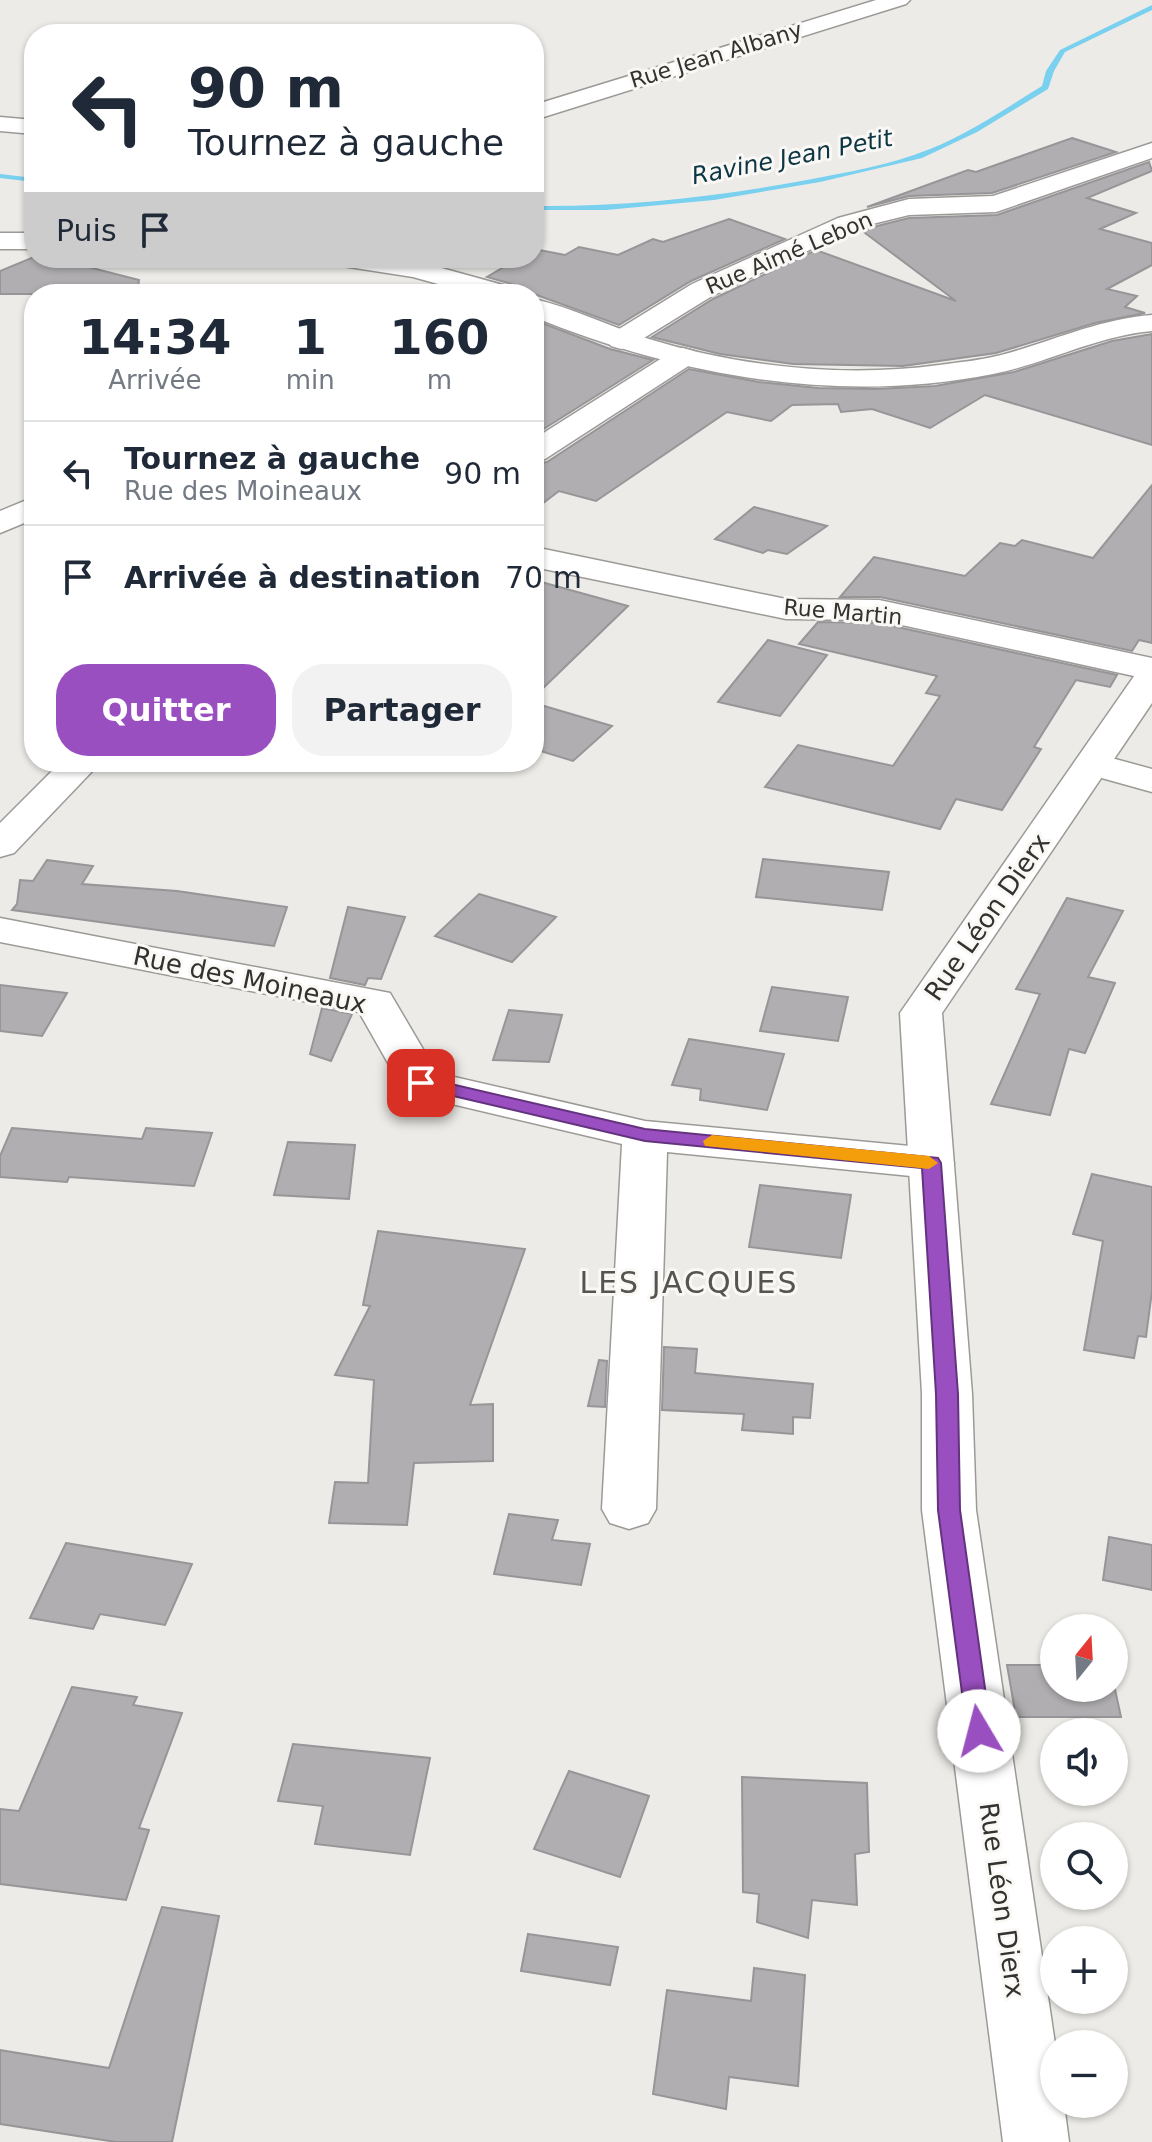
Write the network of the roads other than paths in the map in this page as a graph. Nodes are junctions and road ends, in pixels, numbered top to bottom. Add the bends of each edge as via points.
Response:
1 (899, 0) edge
2 (544, 110) edge
3 (0, 124) edge
4 (24, 126) edge
5 (1152, 150) edge
6 (0, 241) edge
7 (24, 241) edge
8 (409, 268) edge
9 (469, 284) edge
10 (544, 313) edge
11 (1152, 323) edge
12 (621, 340) junction
13 (683, 357) junction
14 (544, 446) edge
15 (24, 512) edge
16 (0, 523) edge
17 (544, 559) edge
18 (1152, 669) edge
19 (1152, 677) edge
20 (1093, 764) junction
21 (72, 772) edge
22 (1152, 781) edge
23 (0, 845) edge
24 (0, 930) edge
25 (645, 1135) junction
26 (931, 1163) junction
27 (629, 1509) dead end
28 (1036, 2142) edge

1 - 2 street, Rue Jean Albany
3 - 4 street
5 - 12 street, Rue Aimé Lebon via 996,204 909,207 847,223 702,290
6 - 7 street
8 - 9 street
10 - 12 street
11 - 13 street via 1110,326 992,366 883,377 800,375
12 - 13 street
13 - 14 street
15 - 16 street
17 - 18 street, Rue Martin via 786,609 879,610
19 - 20 street, Rue Léon Dierx
20 - 22 street
20 - 26 street, Rue Léon Dierx via 921,1013
21 - 23 street
24 - 25 street, Rue des Moineaux via 375,1002 421,1083
25 - 26 street, Rue des Moineaux
25 - 27 street
26 - 28 street, Rue Léon Dierx via 947,1394 949,1510

